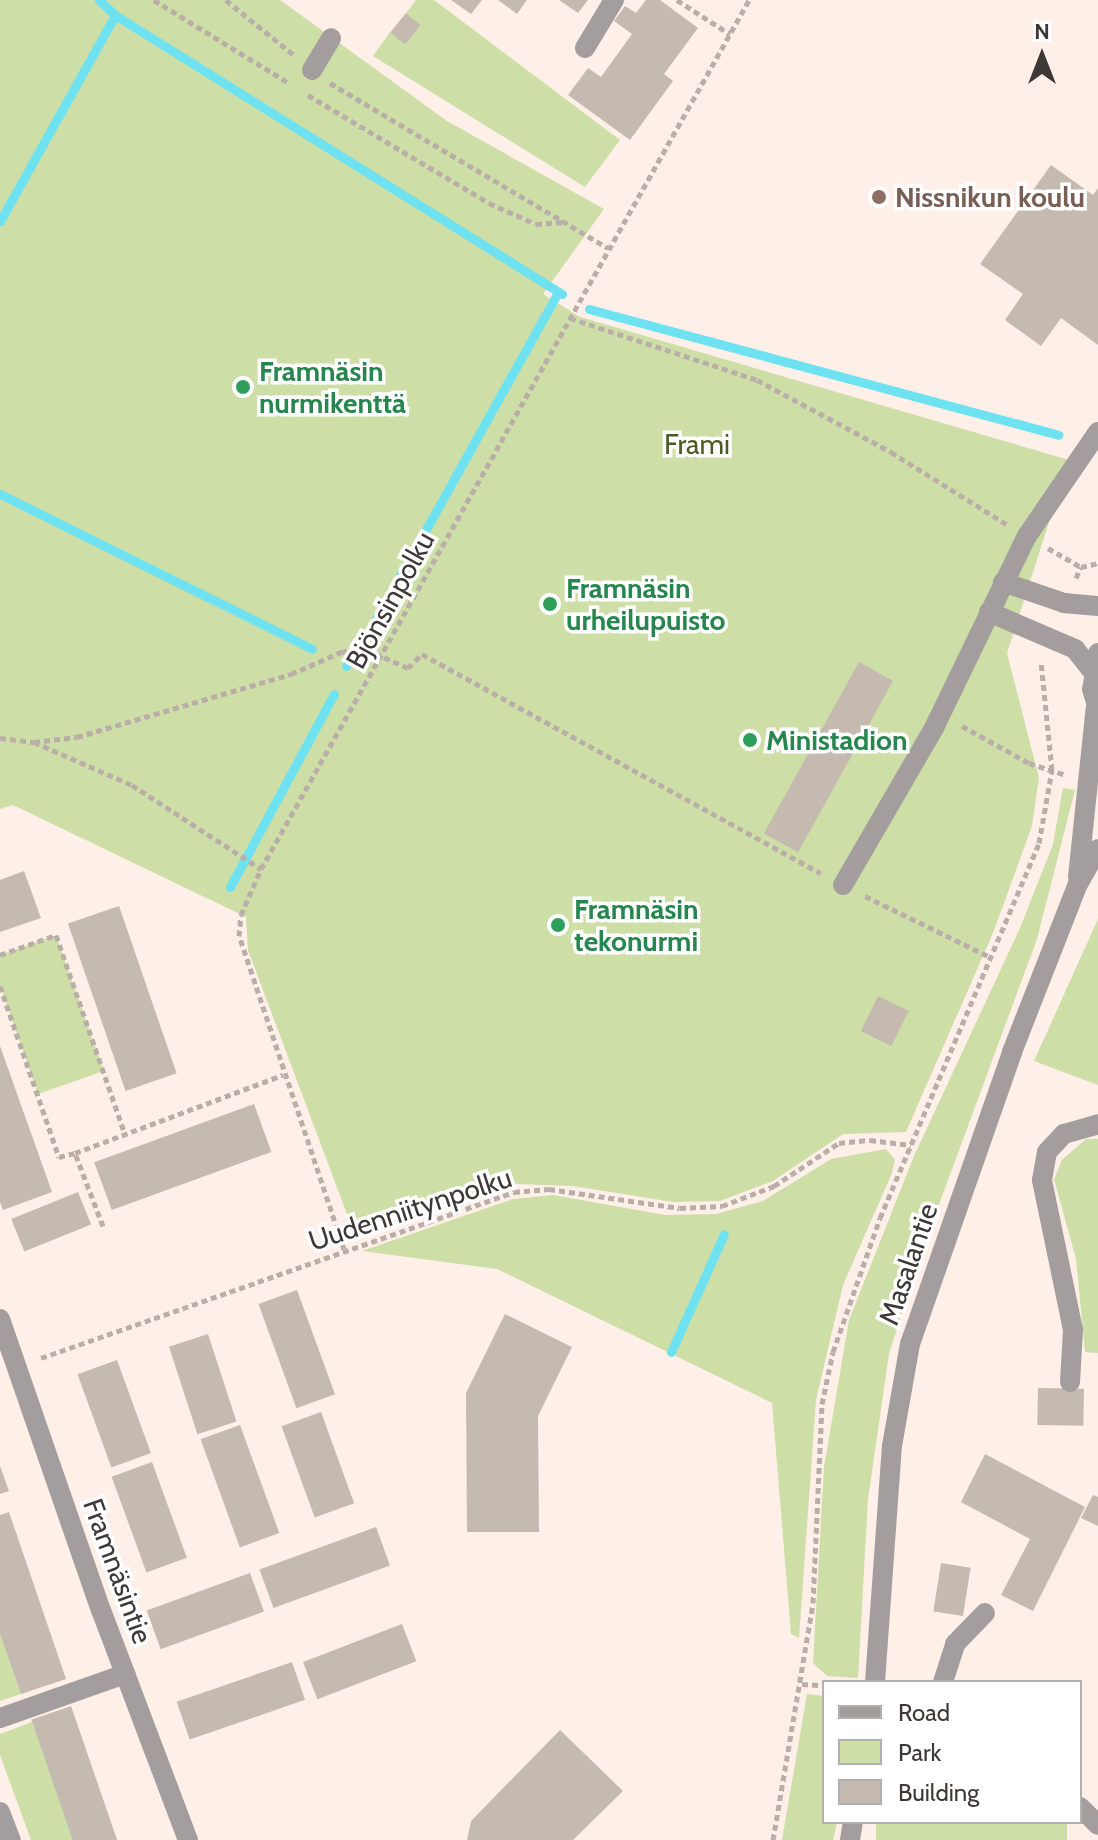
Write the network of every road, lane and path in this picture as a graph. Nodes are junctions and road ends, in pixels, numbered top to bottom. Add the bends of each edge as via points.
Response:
1 (154, 0) edge
2 (226, 0) edge
3 (614, 0) edge
4 (677, 0) edge
5 (749, 0) edge
6 (730, 34) junction
7 (331, 38) dead end
8 (585, 48) dead end
9 (312, 70) junction
10 (564, 222) junction
11 (608, 248) junction
12 (570, 318) junction
13 (1098, 432) edge
14 (1027, 536) junction
15 (1098, 563) edge
16 (1081, 567) junction
17 (1074, 581) dead end
18 (1003, 582) junction
19 (1098, 606) edge
20 (989, 612) junction
21 (1042, 648) dead end
22 (382, 656) junction
23 (1095, 662) edge
24 (1097, 708) edge
25 (941, 714) junction
26 (0, 738) edge
27 (34, 742) junction
28 (1052, 770) junction
29 (1089, 784) junction
30 (1098, 849) edge
31 (261, 869) junction
32 (1078, 884) junction
33 (843, 885) junction
34 (0, 955) edge
35 (992, 958) junction
36 (0, 986) edge
37 (283, 1075) junction
38 (1098, 1124) edge
39 (125, 1134) junction
40 (911, 1145) junction
41 (75, 1153) junction
42 (103, 1226) dead end
43 (344, 1249) junction
44 (0, 1319) edge
45 (17, 1366) junction
46 (1070, 1382) dead end
47 (985, 1613) dead end
48 (125, 1674) junction
49 (875, 1680) edge
50 (944, 1680) edge
51 (802, 1684) junction
52 (822, 1685) edge
53 (0, 1718) edge
54 (1082, 1809) edge
55 (0, 1812) edge
56 (1098, 1825) edge
57 (11, 1840) edge
58 (188, 1840) edge
59 (773, 1840) edge

1 - 10 path via 489,203 536,224
2 - 9 path
3 - 8 street
4 - 6 path
5 - 6 path, Bjönsinpolku
6 - 11 path, Bjönsinpolku
7 - 9 street
9 - 10 path
10 - 11 path
11 - 12 path, Bjönsinpolku
12 - 14 path via 757,380 891,452
12 - 22 path, Bjönsinpolku
13 - 14 street
14 - 16 path
14 - 18 street
15 - 16 path
16 - 17 path
18 - 19 street via 1064,603
18 - 20 street
20 - 23 street
20 - 25 street
21 - 28 path via 1039,674
22 - 27 path via 366,649 341,652 291,674 77,737
22 - 31 path, Bjönsinpolku
22 - 33 path via 408,668 422,654
23 - 24 street, Masalantie
24 - 29 street, Masalantie
25 - 28 path via 1029,763
25 - 33 street
26 - 27 path
27 - 31 path via 132,785
28 - 29 path
28 - 35 path via 1039,843
29 - 32 street, Masalantie
30 - 32 street, Masalantie
31 - 37 path, Bjönsinpolku via 241,915 239,936
32 - 49 street, Masalantie via 910,1344 892,1446
33 - 35 path
34 - 39 path via 56,935
35 - 40 path
36 - 41 path via 59,1157
37 - 39 path
37 - 43 path, Bjönsinpolku
38 - 46 street via 1064,1134 1047,1152 1042,1180 1073,1330
39 - 41 path
40 - 43 path, Uudenniitynpolku via 839,1143 774,1186 722,1206 680,1208 549,1189 514,1192
40 - 51 path via 847,1304 825,1391 813,1603
41 - 42 path
43 - 45 path, Uudenniitynpolku
44 - 45 street, Framnäsintie
45 - 48 street, Framnäsintie
47 - 50 street via 955,1644
48 - 53 street
48 - 58 street, Framnäsintie
51 - 52 path
51 - 59 path
54 - 56 street
55 - 57 street

